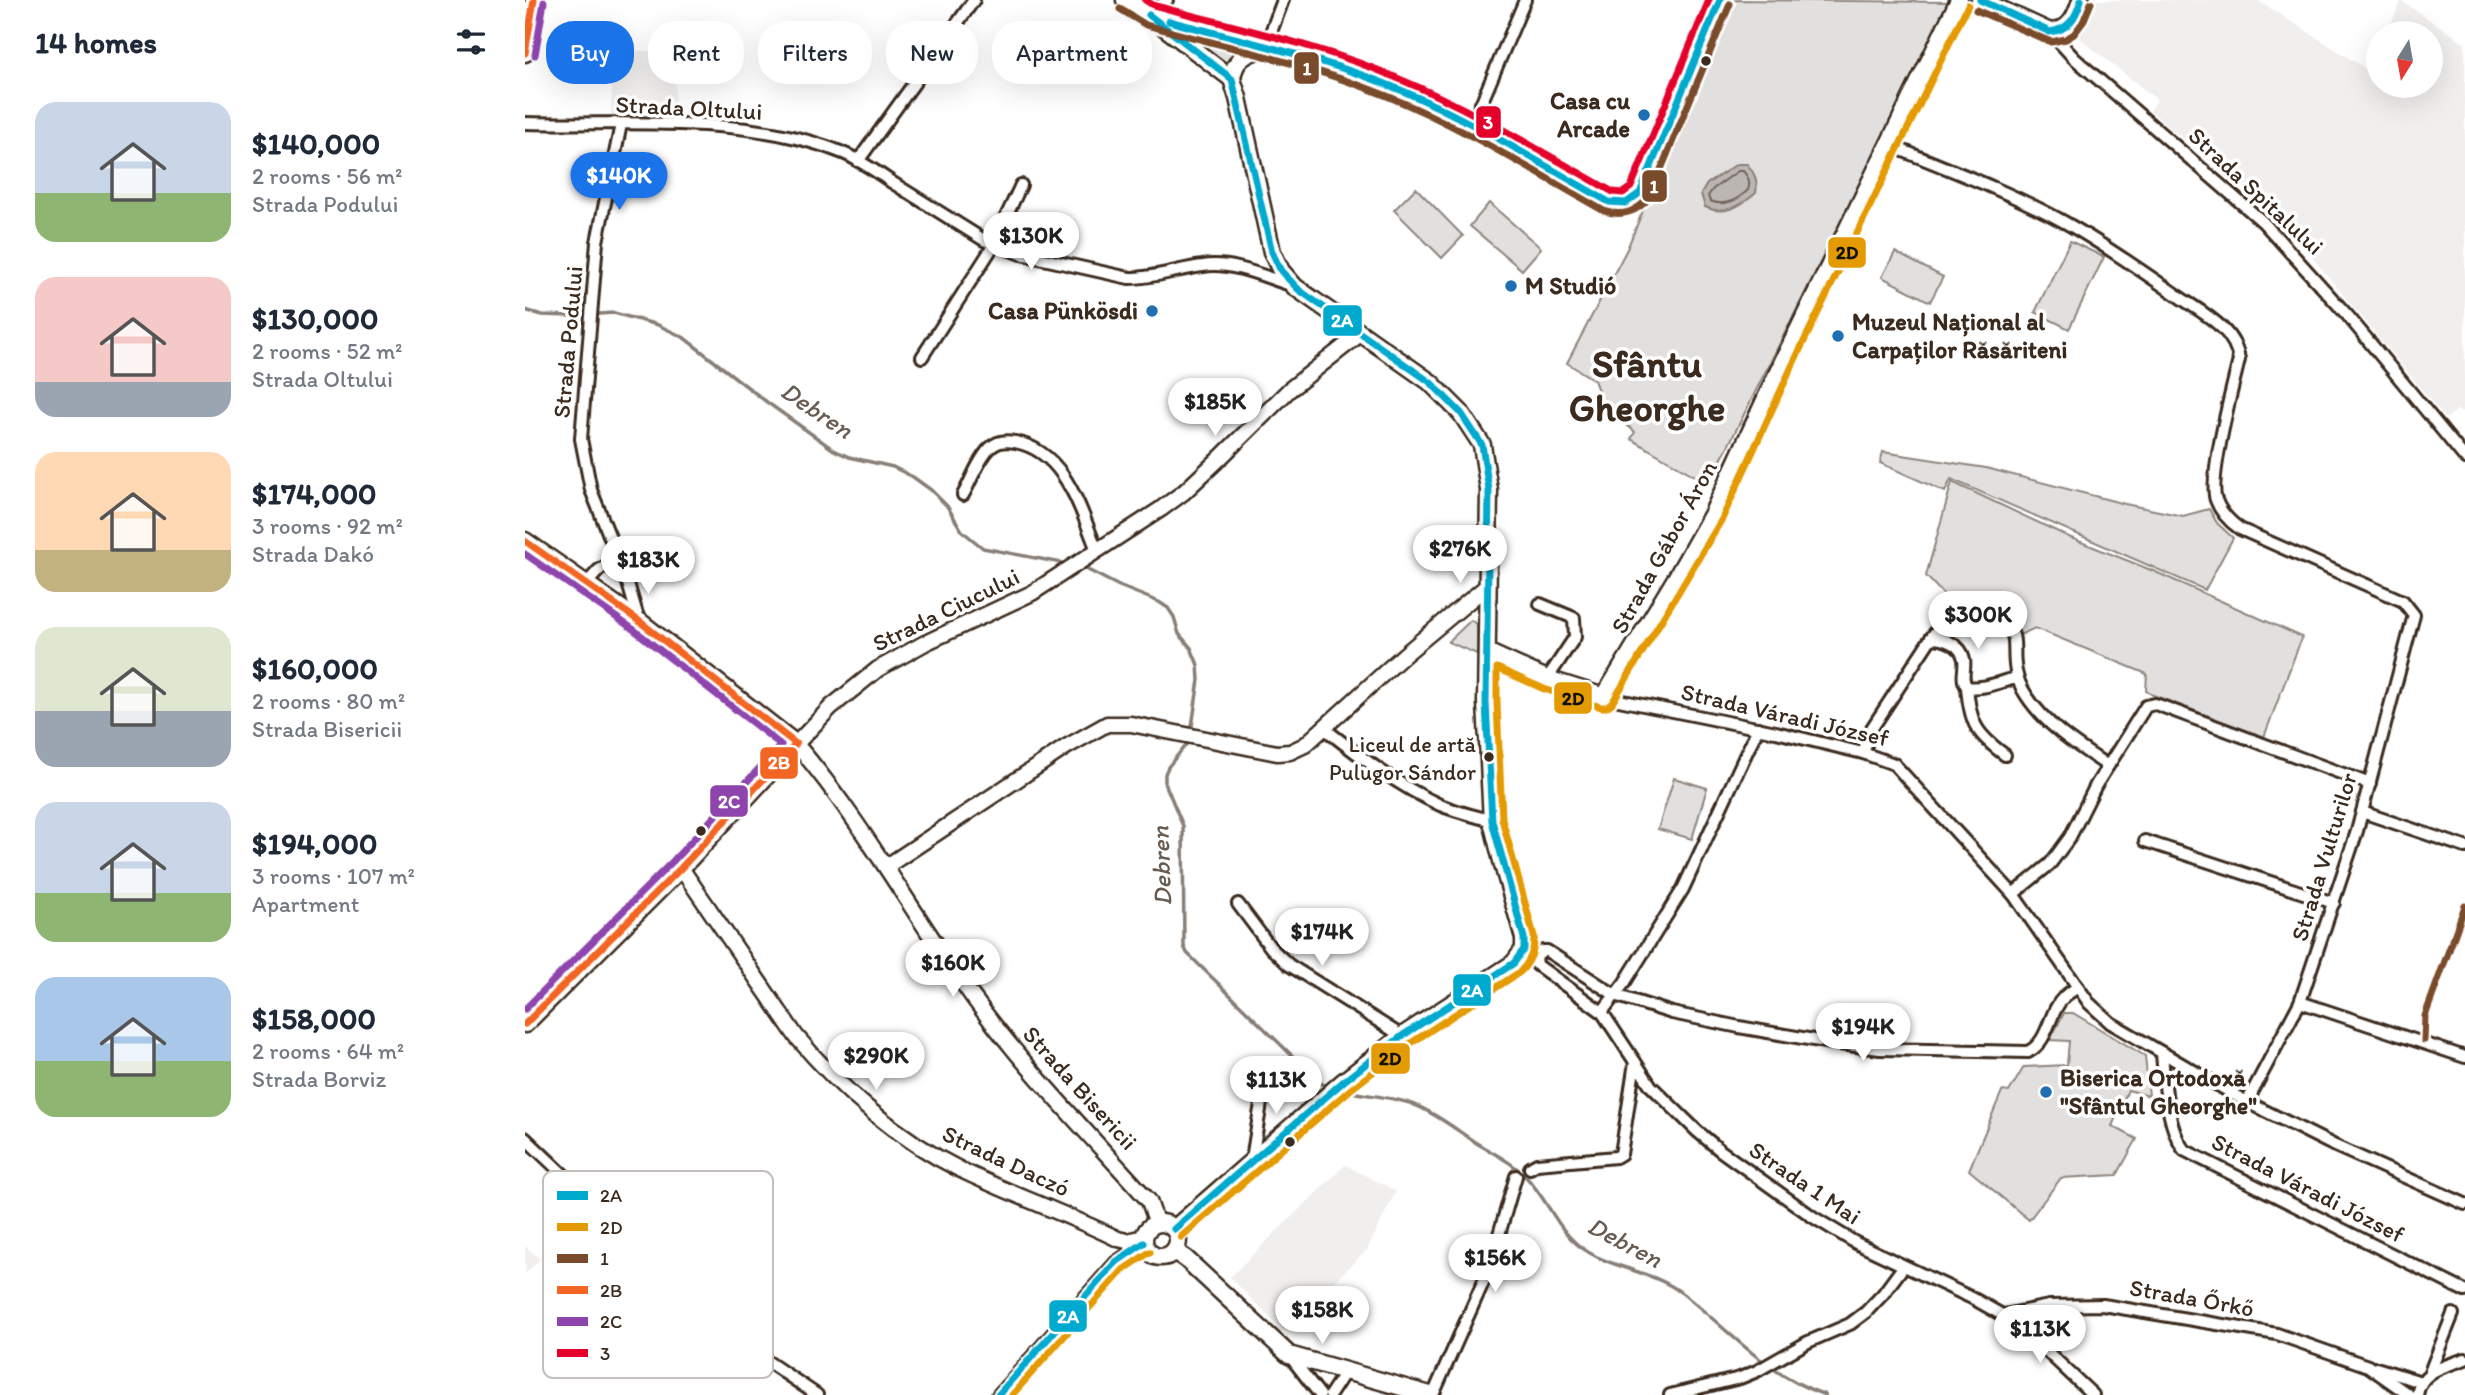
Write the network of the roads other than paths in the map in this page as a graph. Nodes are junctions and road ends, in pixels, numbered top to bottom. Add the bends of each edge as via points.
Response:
1 (534, 0) edge
2 (974, 0) edge
3 (1126, 0) edge
4 (1167, 0) edge
5 (1283, 0) edge
6 (1525, 0) edge
7 (1720, 0) edge
8 (1980, 0) edge
9 (2081, 0) edge
10 (1957, 4) edge
11 (1149, 15) junction
12 (2050, 32) junction
13 (1265, 48) junction
14 (525, 53) edge
15 (1231, 79) junction
16 (525, 123) edge
17 (621, 124) junction
18 (1472, 125) junction
19 (1889, 145) junction
20 (858, 161) junction
21 (1021, 186) dead end
22 (993, 244) junction
23 (1295, 287) junction
24 (1360, 334) junction
25 (922, 357) dead end
26 (2465, 458) edge
27 (963, 495) dead end
28 (525, 541) edge
29 (1097, 550) junction
30 (618, 559) junction
31 (587, 583) junction
32 (1487, 586) junction
33 (1540, 604) dead end
34 (1456, 611) junction
35 (1487, 611) junction
36 (639, 621) junction
37 (1931, 638) junction
38 (1487, 652) junction
39 (2017, 678) junction
40 (1547, 679) junction
41 (1967, 687) junction
42 (1604, 697) junction
43 (1758, 728) junction
44 (1325, 729) junction
45 (796, 744) junction
46 (1863, 753) junction
47 (2005, 755) dead end
48 (2108, 766) junction
49 (2370, 784) junction
50 (2362, 812) junction
51 (1493, 821) junction
52 (2145, 841) dead end
53 (2465, 847) edge
54 (887, 866) junction
55 (681, 868) junction
56 (2013, 894) junction
57 (2334, 903) junction
58 (1238, 904) dead end
59 (1530, 953) junction
60 (2078, 988) junction
61 (1615, 995) junction
62 (2300, 1002) junction
63 (1602, 1012) junction
64 (525, 1024) edge
65 (1402, 1036) junction
66 (2162, 1053) junction
67 (2465, 1057) edge
68 (1635, 1062) junction
69 (1258, 1070) dead end
70 (2247, 1102) junction
71 (525, 1138) edge
72 (1252, 1159) junction
73 (1530, 1168) dead end
74 (560, 1171) edge
75 (1516, 1176) dead end
76 (2465, 1204) edge
77 (1157, 1224) junction
78 (1174, 1229) junction
79 (1144, 1240) junction
80 (1174, 1251) junction
81 (1903, 1267) junction
82 (2465, 1291) edge
83 (2453, 1314) dead end
84 (2004, 1315) junction
85 (1290, 1355) junction
86 (2465, 1359) edge
87 (773, 1365) edge
88 (2368, 1366) junction
89 (1345, 1372) junction
90 (2430, 1372) junction
91 (2421, 1382) junction
92 (817, 1395) edge
93 (998, 1395) edge
94 (1320, 1395) edge
95 (1330, 1395) edge
96 (1432, 1395) edge
97 (1670, 1395) edge
98 (2094, 1395) edge
99 (2409, 1395) edge
100 (2417, 1395) edge

1 - 14 main road
2 - 20 street
3 - 11 main road
4 - 11 street
5 - 13 street
6 - 18 street
7 - 18 main road via 1640,193 1629,203 1609,202
8 - 12 main road, Strada Spitalului
9 - 12 main road via 2069,26
10 - 19 main road, Strada Gábor Áron
11 - 13 main road
11 - 15 main road
12 - 26 street, Strada Spitalului via 2263,222
13 - 15 main road via 1240,58
13 - 18 main road via 1364,75
15 - 23 main road via 1272,253
16 - 17 street, Strada Oltului
17 - 20 street, Strada Oltului via 750,129 813,142
17 - 30 street, Strada Podului via 600,225 581,447 591,490
19 - 42 main road, Strada Gábor Áron via 1704,530
19 - 49 street, Strada Vulturilor via 2025,203 2098,242 2222,327 2238,348 2214,478 2215,499 2225,516 2240,528 2403,601 2414,615
20 - 22 street, Strada Oltului
21 - 22 street
22 - 23 street, Strada Oltului via 1129,278 1204,265 1236,269
22 - 25 street
23 - 24 main road
24 - 29 street, Strada Ciucului via 1289,390 1184,492
24 - 32 main road via 1430,382 1461,413 1482,445 1489,490
27 - 29 street via 990,447 998,442 1024,443 1047,458 1069,482
28 - 31 main road
29 - 45 street, Strada Ciucului via 1014,603 878,669 831,707
30 - 31 street via 599,569
30 - 36 street, Strada Podului
31 - 36 main road
32 - 34 street
32 - 35 main road
33 - 40 street via 1574,618 1575,637
34 - 35 street
34 - 44 street
35 - 38 main road
36 - 45 main road
37 - 39 street via 1959,611 1989,615 2015,635
37 - 41 street via 1951,642 1961,652
37 - 46 street via 1872,728
38 - 40 main road, Strada Váradi József
38 - 51 main road
39 - 41 street
39 - 48 street via 2031,702 2055,727
40 - 42 main road, Strada Váradi József
41 - 47 street via 1969,707 1983,739
42 - 43 street, Strada Váradi József
43 - 46 street, Strada Váradi József
43 - 61 street via 1683,889
44 - 51 street via 1426,799
44 - 54 street via 1305,745 1284,753 1131,723 1107,724
45 - 54 street, Strada Bisericii
45 - 55 main road, Strada Ciucului
46 - 56 street, Strada Váradi József via 1899,768
48 - 49 street via 2146,706 2155,704
48 - 56 street via 2059,852
49 - 50 street, Strada Vulturilor
50 - 53 street
50 - 57 street, Strada Vulturilor
51 - 59 main road
52 - 57 street
54 - 77 street, Strada Bisericii via 975,999 1023,1061 1149,1201
55 - 64 main road, Strada Ciucului
55 - 79 street, Strada Daczó via 796,1036 869,1109 961,1170 1118,1239
56 - 60 street, Strada Váradi József
57 - 62 street, Strada Vulturilor
58 - 65 street via 1289,965
59 - 61 street via 1547,951
59 - 63 street, Strada 1 Mai via 1537,965
59 - 65 main road
60 - 61 street via 2062,998 2037,1048 2009,1053 1831,1043 1672,1013
60 - 66 street, Strada Váradi József via 2111,1023
61 - 63 street
62 - 67 street
62 - 70 street, Strada Vulturilor
63 - 68 street, Strada 1 Mai
65 - 72 main road
66 - 70 street, Strada Váradi József
66 - 82 street, Strada Váradi József via 2173,1124 2184,1150
68 - 73 street via 1621,1154
68 - 81 street, Strada 1 Mai via 1651,1086 1721,1151 1812,1217
69 - 72 street via 1262,1097
70 - 76 street, Strada Váradi József
71 - 74 street
72 - 78 main road
75 - 96 street via 1489,1269
77 - 78 main road
77 - 79 main road via 1148,1229
78 - 80 main road via 1178,1238
79 - 80 main road via 1149,1252 1159,1257
79 - 93 street via 1116,1262
80 - 85 main road
81 - 84 street, Strada 1 Mai
81 - 97 street via 1858,1319 1757,1371
83 - 90 street
84 - 88 street, Strada Őrkő via 2073,1304 2135,1309 2277,1334
84 - 98 street, Strada 1 Mai via 2031,1334
85 - 89 main road
85 - 94 street
86 - 90 street
87 - 92 street
88 - 91 street, Strada Őrkő
88 - 99 street, Strada Őrkő
89 - 95 street
89 - 96 main road
90 - 91 street
91 - 100 street

